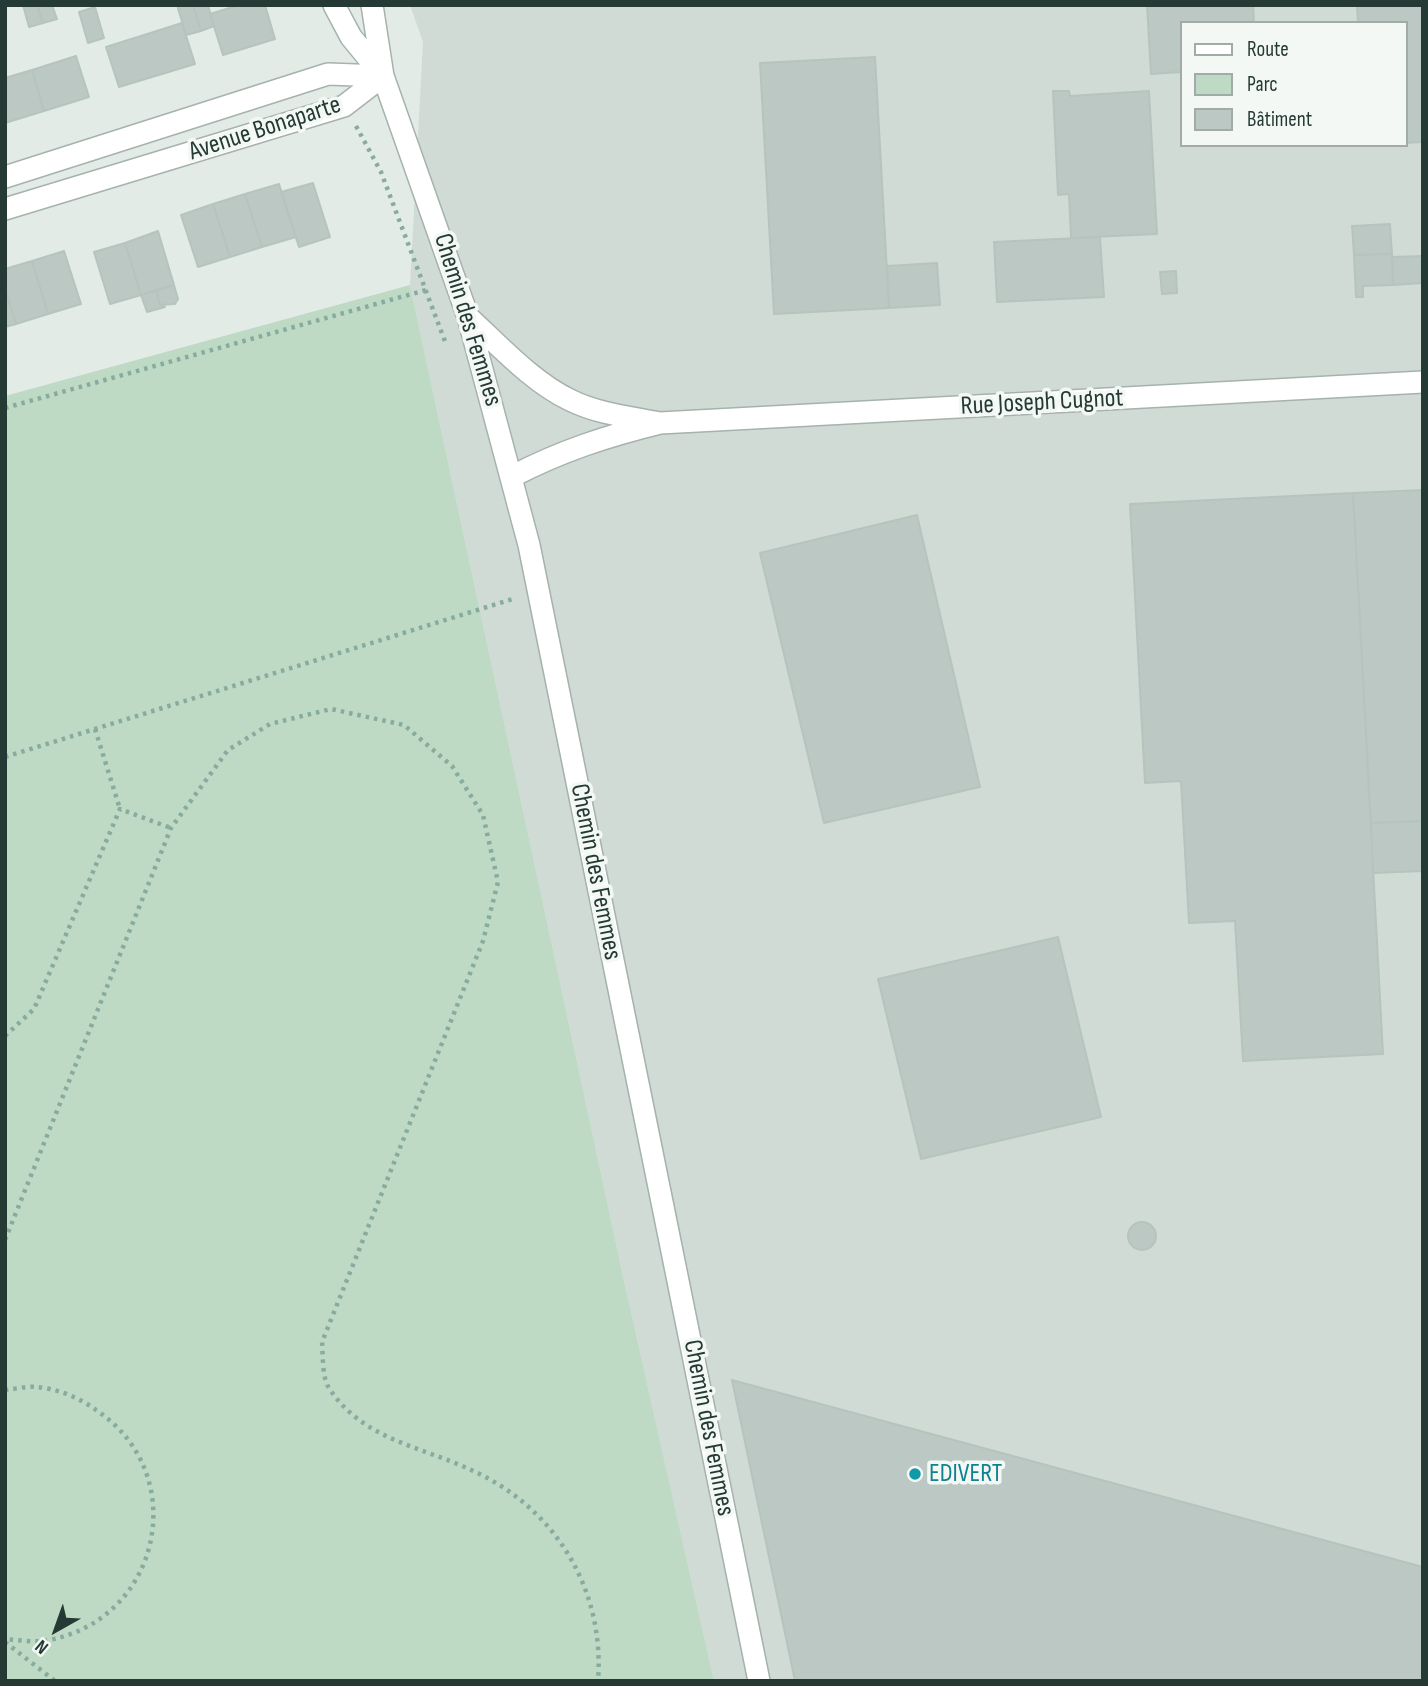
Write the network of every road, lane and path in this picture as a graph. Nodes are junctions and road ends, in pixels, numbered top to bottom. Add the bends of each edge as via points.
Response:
1 (334, 5) edge
2 (373, 6) edge
3 (383, 76) junction
4 (5, 177) edge
5 (5, 209) edge
6 (426, 290) dead end
7 (468, 317) junction
8 (1423, 383) edge
9 (5, 408) edge
10 (660, 424) junction
11 (513, 476) junction
12 (519, 597) dead end
13 (95, 729) junction
14 (5, 757) edge
15 (120, 809) junction
16 (171, 828) junction
17 (5, 1036) edge
18 (5, 1240) edge
19 (5, 1390) edge
20 (5, 1641) edge
21 (55, 1681) edge
22 (598, 1681) edge
23 (759, 1681) edge

1 - 3 street, Chemin des Femmes via 351,37
2 - 3 street, Chemin des Femmes
3 - 4 street, Avenue Bonaparte via 328,74
3 - 5 street, Avenue Bonaparte via 344,106
3 - 7 street, Chemin des Femmes
6 - 9 path
7 - 10 street, Rue Joseph Cugnot via 569,400
7 - 11 street, Chemin des Femmes
8 - 10 street, Rue Joseph Cugnot
10 - 11 street, Rue Joseph Cugnot via 604,436
11 - 23 street, Chemin des Femmes
12 - 13 path
13 - 14 path
13 - 15 path
15 - 16 path
15 - 17 path via 34,1009
16 - 18 path
16 - 22 path via 228,750 270,724 331,709 404,725 452,766 483,815 498,882 483,941 321,1342 328,1387 359,1422 397,1443 470,1469 516,1494 567,1548 584,1583 600,1652
19 - 20 path via 37,1387 79,1398 116,1423 142,1458 154,1499 153,1539 139,1577 114,1609 80,1631 41,1641
20 - 21 path

